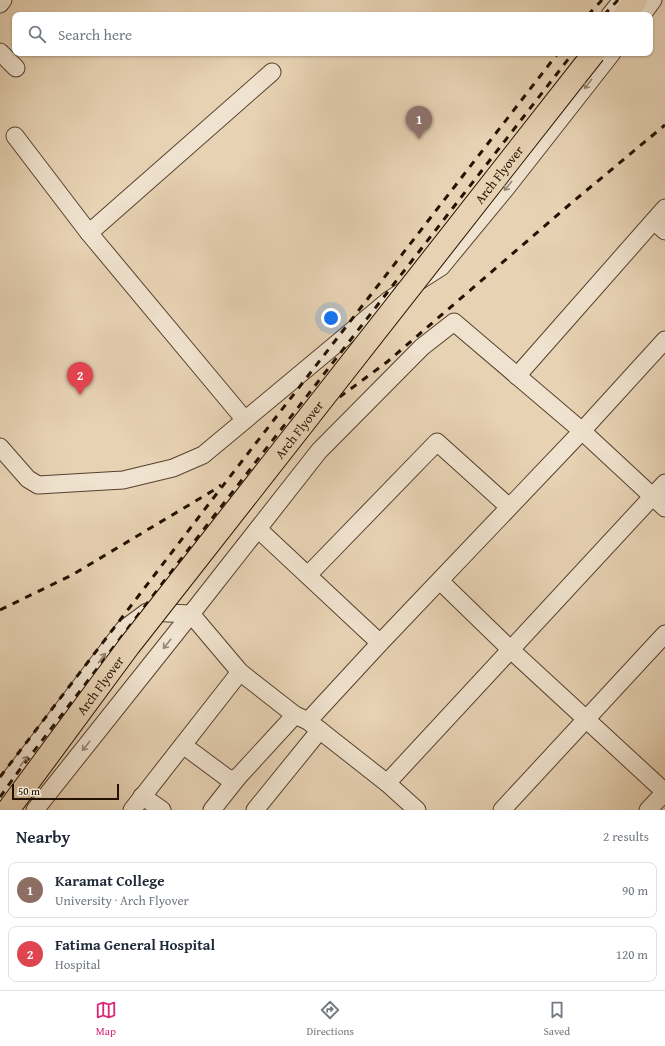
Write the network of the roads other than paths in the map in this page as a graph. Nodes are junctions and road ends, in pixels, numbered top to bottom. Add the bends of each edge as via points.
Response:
1 (3, 0) edge
2 (622, 0) edge
3 (636, 0) edge
4 (653, 0) edge
5 (0, 4) edge
6 (612, 12) edge
7 (626, 12) edge
8 (644, 12) edge
9 (0, 52) edge
10 (579, 56) edge
11 (592, 56) edge
12 (610, 56) edge
13 (16, 68) dead end
14 (272, 72) dead end
15 (15, 136) dead end
16 (665, 208) edge
17 (659, 226) edge
18 (89, 233) junction
19 (389, 300) junction
20 (665, 340) edge
21 (517, 376) junction
22 (245, 420) junction
23 (582, 431) junction
24 (0, 447) edge
25 (665, 482) edge
26 (652, 496) junction
27 (509, 508) junction
28 (665, 508) edge
29 (258, 529) junction
30 (308, 575) junction
31 (440, 580) junction
32 (191, 614) junction
33 (665, 634) edge
34 (380, 643) junction
35 (510, 650) junction
36 (240, 672) junction
37 (586, 719) junction
38 (307, 722) junction
39 (183, 745) junction
40 (238, 777) junction
41 (387, 783) junction
42 (0, 792) edge
43 (665, 792) edge
44 (142, 796) junction
45 (8, 810) edge
46 (35, 810) edge
47 (132, 810) edge
48 (162, 810) edge
49 (212, 810) edge
50 (255, 810) edge
51 (417, 810) edge
52 (502, 810) edge
53 (648, 810) edge

1 - 5 street
2 - 6 street
3 - 7 main road
4 - 8 street
9 - 13 street
10 - 19 street
11 - 45 main road, Arch Flyover, bridge via 129,646
12 -> 19 street via 508,187 441,267
14 - 18 street
15 - 18 street
16 - 17 street
17 - 21 street
18 - 22 street
19 - 22 street
20 - 23 street
21 - 23 street
21 - 29 street via 454,322 422,347 319,451
22 - 24 street via 202,455 173,468 123,480 38,485 28,479
23 - 26 street
23 - 27 street
25 - 26 street
26 - 28 street
26 - 35 street
27 - 30 street via 437,442
27 - 31 street
29 - 30 street
29 - 32 street
30 - 34 street
31 - 34 street
31 - 35 street
32 - 36 street
42 -> 32 street via 124,629 147,612
32 -> 46 street
33 - 37 street
34 - 38 street
35 - 37 street
35 - 41 street
36 - 38 street
36 - 39 street
37 - 43 street
37 - 52 street
38 - 40 street
38 - 41 street
38 - 50 street
39 - 40 street via 230,780
39 - 44 street
40 - 49 street
41 - 51 street
43 - 53 street
44 - 47 street
44 - 48 street

